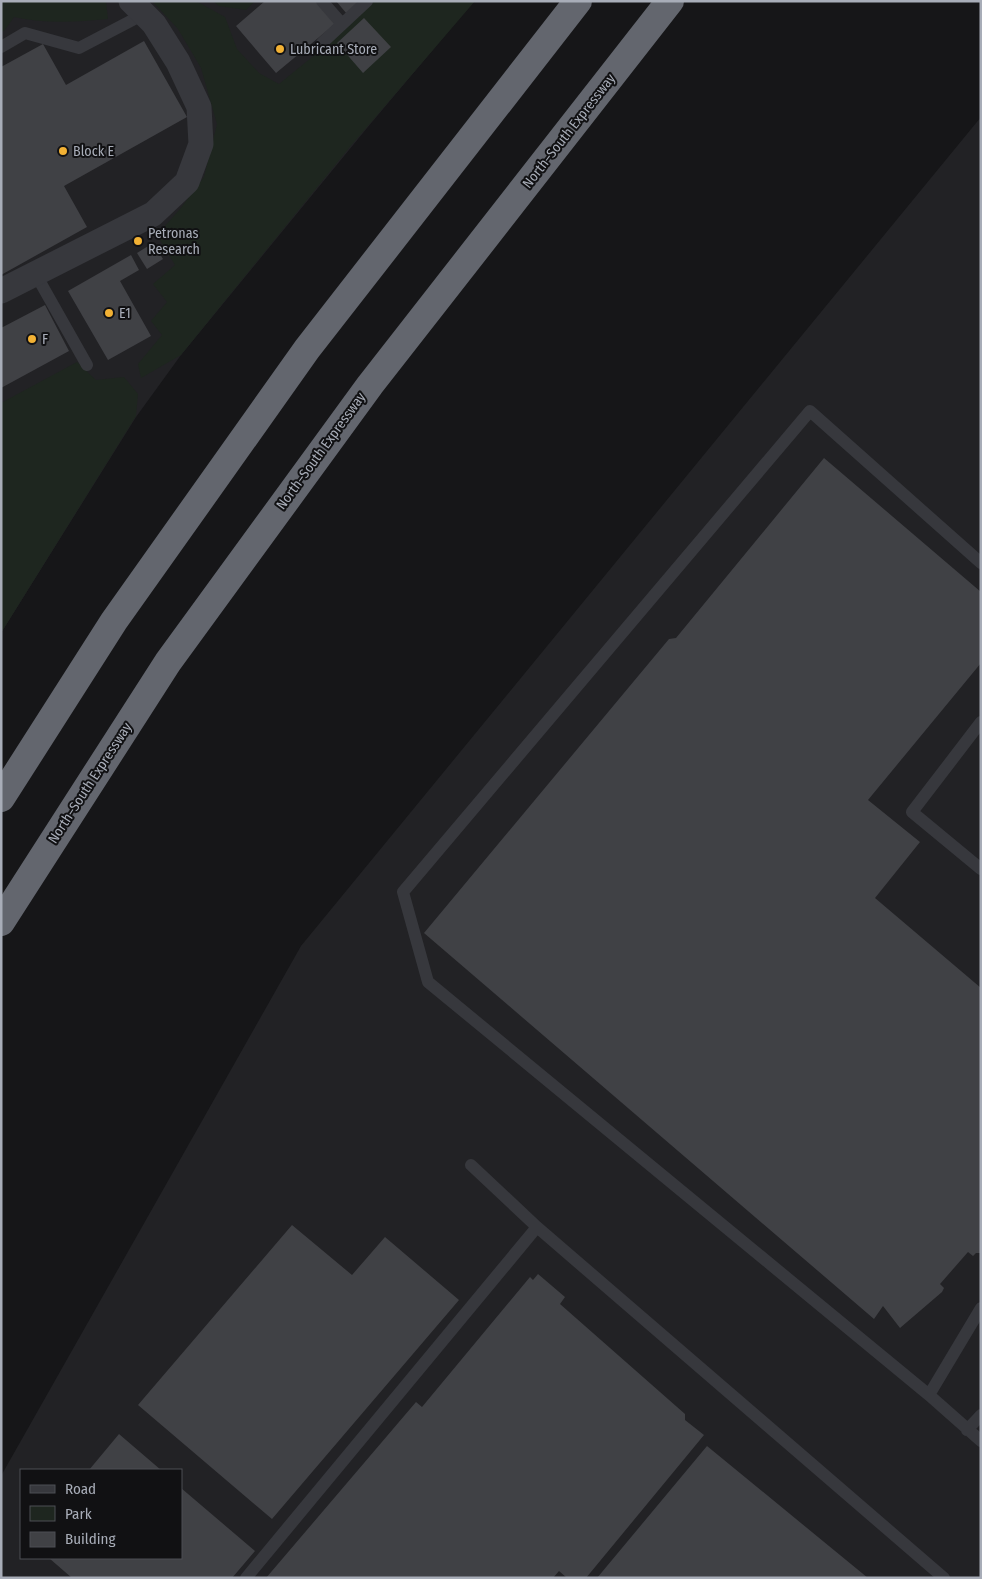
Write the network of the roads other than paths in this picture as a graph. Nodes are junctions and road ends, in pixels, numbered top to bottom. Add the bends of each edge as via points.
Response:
1 (322, 1) edge
2 (367, 1) edge
3 (578, 1) edge
4 (670, 1) edge
5 (138, 8) edge
6 (342, 24) junction
7 (322, 42) dead end
8 (1, 47) edge
9 (35, 273) junction
10 (1, 291) edge
11 (87, 365) dead end
12 (981, 563) edge
13 (981, 722) edge
14 (1, 798) edge
15 (981, 869) edge
16 (1, 922) edge
17 (471, 1164) dead end
18 (538, 1227) junction
19 (981, 1308) edge
20 (929, 1395) junction
21 (981, 1415) edge
22 (967, 1430) junction
23 (981, 1441) edge
24 (246, 1578) edge
25 (944, 1578) edge

1 - 6 lane
2 - 6 lane
3 - 14 highway via 307,349 114,621
4 - 16 highway, North–South Expressway via 370,385 179,646
5 - 8 lane via 79,48 25,33
5 - 9 street via 154,24 178,62 199,107 201,144 187,182 153,214
6 - 7 lane
9 - 10 street
9 - 11 lane
12 - 20 lane via 810,411 403,892 428,982
13 - 15 lane via 912,812
17 - 18 lane
18 - 24 lane
18 - 25 lane
19 - 20 lane
20 - 22 lane
21 - 22 lane
22 - 23 lane

